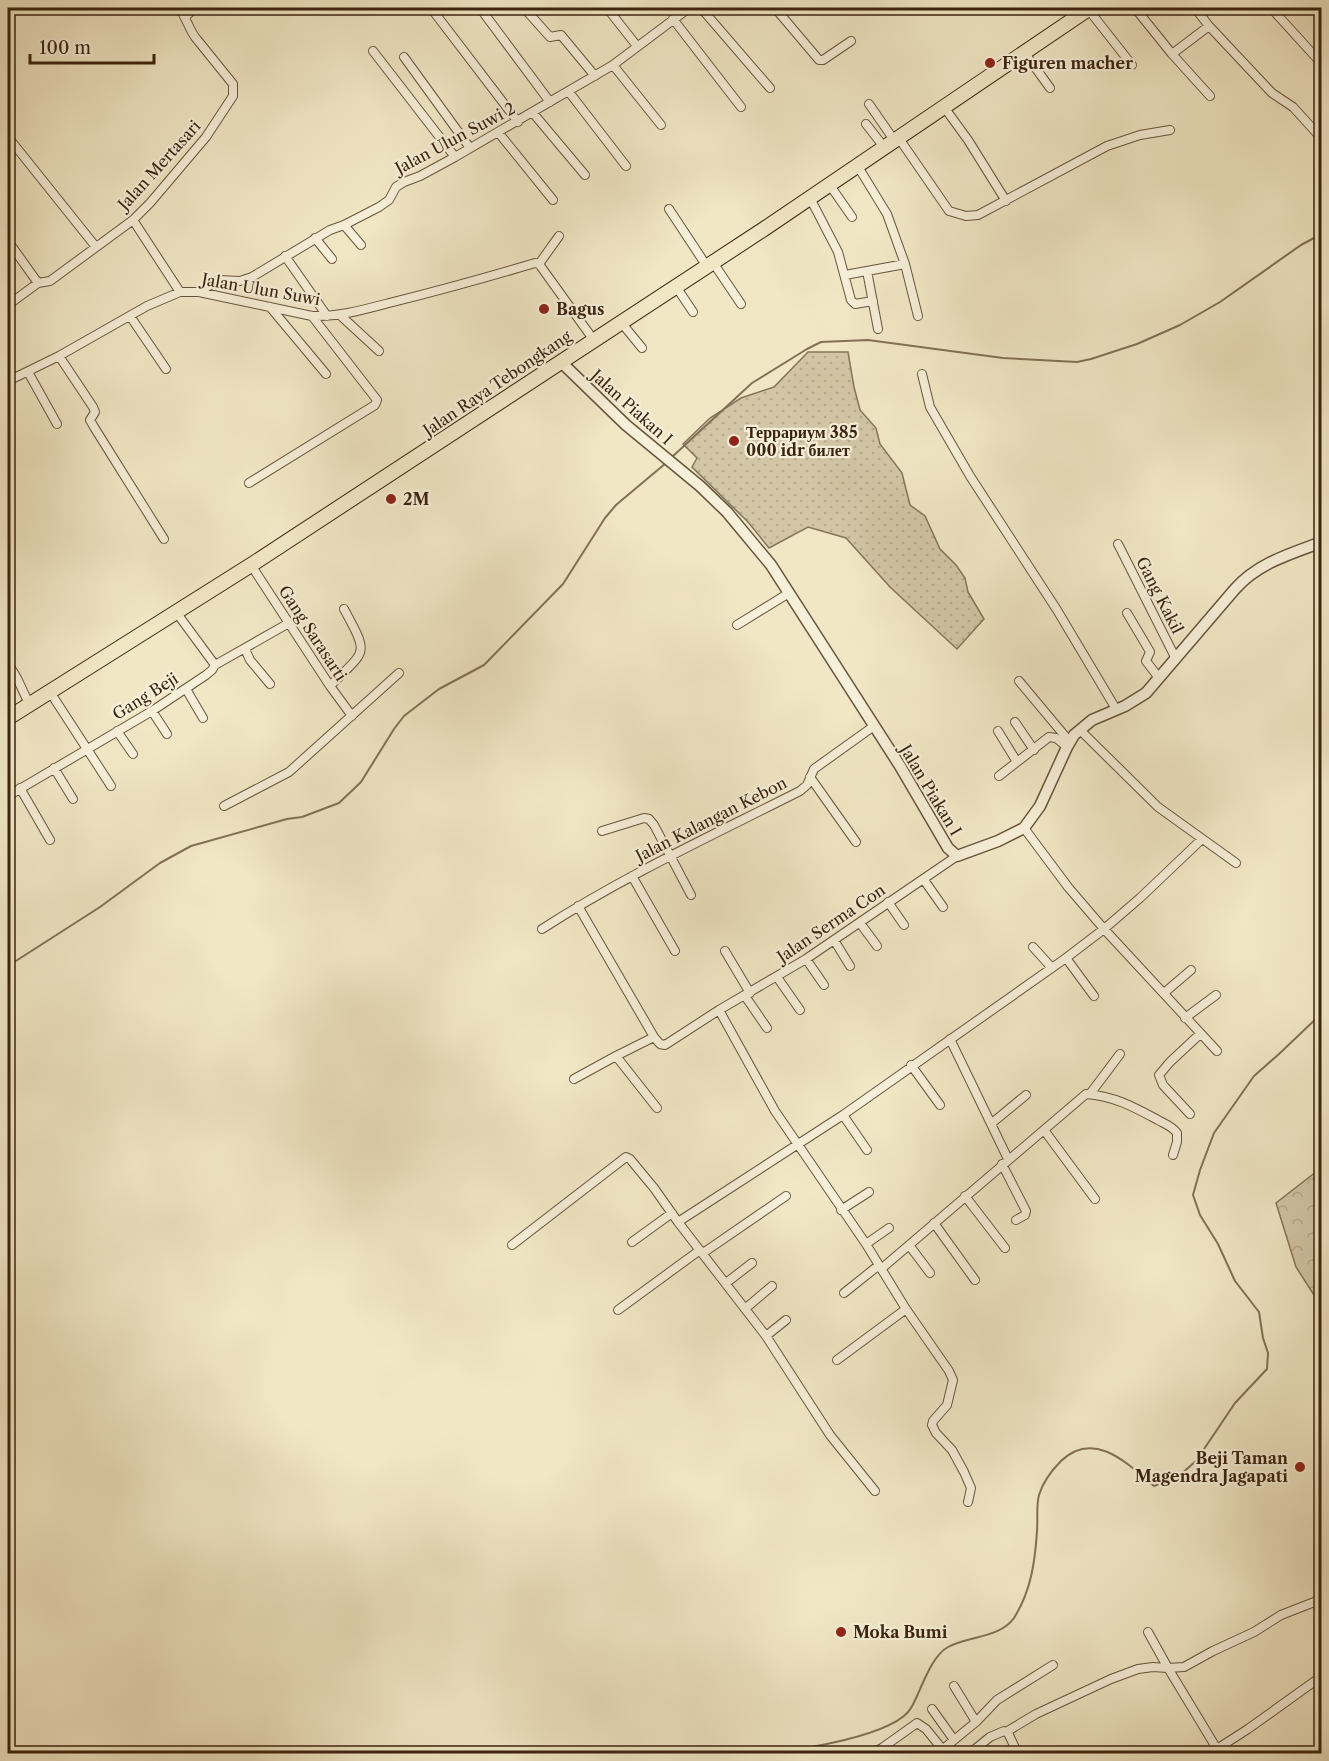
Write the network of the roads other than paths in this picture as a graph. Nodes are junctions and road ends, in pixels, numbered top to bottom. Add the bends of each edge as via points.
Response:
1 (179, 8) edge
2 (195, 8) edge
3 (480, 8) edge
4 (524, 8) edge
5 (607, 8) edge
6 (689, 8) edge
7 (701, 8) edge
8 (775, 8) edge
9 (1089, 8) edge
10 (1135, 8) edge
11 (1195, 8) edge
12 (1271, 8) edge
13 (434, 12) dead end
14 (186, 16) junction
15 (673, 19) junction
16 (1209, 26) junction
17 (851, 41) dead end
18 (637, 46) junction
19 (373, 51) dead end
20 (1024, 52) junction
21 (1172, 54) junction
22 (404, 57) dead end
23 (1322, 64) edge
24 (614, 65) junction
25 (1132, 65) dead end
26 (595, 76) junction
27 (770, 88) dead end
28 (1050, 88) dead end
29 (569, 92) junction
30 (1210, 96) dead end
31 (550, 102) junction
32 (869, 104) dead end
33 (741, 107) dead end
34 (944, 107) junction
35 (532, 113) junction
36 (518, 122) junction
37 (866, 124) dead end
38 (662, 125) dead end
39 (1170, 130) dead end
40 (498, 132) junction
41 (8, 137) edge
42 (1322, 139) edge
43 (892, 141) junction
44 (470, 148) junction
45 (455, 158) junction
46 (857, 165) junction
47 (626, 166) dead end
48 (585, 175) dead end
49 (830, 184) junction
50 (810, 198) junction
51 (553, 200) dead end
52 (1006, 201) junction
53 (669, 209) dead end
54 (852, 217) dead end
55 (133, 219) junction
56 (344, 225) junction
57 (559, 236) dead end
58 (315, 238) junction
59 (8, 242) edge
60 (362, 245) dead end
61 (96, 247) junction
62 (285, 256) junction
63 (332, 259) dead end
64 (709, 263) junction
65 (539, 264) junction
66 (905, 264) junction
67 (867, 271) junction
68 (845, 275) junction
69 (38, 283) junction
70 (675, 285) junction
71 (180, 292) junction
72 (199, 292) junction
73 (873, 301) junction
74 (741, 304) dead end
75 (8, 305) edge
76 (270, 307) junction
77 (693, 312) dead end
78 (340, 315) junction
79 (130, 316) junction
80 (312, 316) junction
81 (327, 316) junction
82 (918, 316) dead end
83 (620, 321) junction
84 (878, 329) dead end
85 (593, 339) junction
86 (642, 348) dead end
87 (379, 351) dead end
88 (59, 356) junction
89 (560, 361) junction
90 (166, 369) dead end
91 (28, 372) junction
92 (326, 374) dead end
93 (922, 374) dead end
94 (8, 381) edge
95 (57, 424) dead end
96 (249, 483) dead end
97 (164, 539) dead end
98 (1322, 542) edge
99 (1118, 544) dead end
100 (251, 565) junction
101 (789, 592) junction
102 (344, 609) dead end
103 (176, 612) junction
104 (1127, 613) dead end
105 (289, 623) junction
106 (737, 625) dead end
107 (245, 649) junction
108 (1176, 659) junction
109 (8, 665) edge
110 (215, 665) junction
111 (399, 673) dead end
112 (1159, 678) junction
113 (1019, 681) dead end
114 (270, 684) dead end
115 (330, 686) junction
116 (186, 689) junction
117 (50, 692) junction
118 (30, 704) junction
119 (1116, 709) junction
120 (152, 711) junction
121 (352, 716) junction
122 (8, 718) edge
123 (203, 718) dead end
124 (1015, 722) dead end
125 (874, 726) junction
126 (1080, 730) junction
127 (998, 731) dead end
128 (117, 732) junction
129 (167, 734) dead end
130 (1068, 745) junction
131 (86, 748) junction
132 (1034, 750) junction
133 (133, 754) dead end
134 (1017, 762) junction
135 (54, 768) junction
136 (999, 776) dead end
137 (810, 777) junction
138 (111, 786) dead end
139 (20, 788) junction
140 (8, 796) edge
141 (73, 799) dead end
142 (224, 806) dead end
143 (1024, 828) junction
144 (602, 831) dead end
145 (1202, 839) junction
146 (50, 840) dead end
147 (856, 842) dead end
148 (670, 856) junction
149 (957, 856) junction
150 (1236, 863) dead end
151 (632, 876) junction
152 (924, 880) junction
153 (691, 895) dead end
154 (888, 902) junction
155 (578, 906) junction
156 (943, 907) dead end
157 (860, 923) junction
158 (904, 925) dead end
159 (542, 929) dead end
160 (1104, 929) junction
161 (834, 940) junction
162 (877, 946) dead end
163 (1033, 947) dead end
164 (675, 951) dead end
165 (725, 951) dead end
166 (1066, 958) junction
167 (806, 959) junction
168 (850, 966) dead end
169 (1052, 968) junction
170 (1191, 970) dead end
171 (777, 977) junction
172 (824, 985) dead end
173 (1164, 993) junction
174 (748, 994) junction
175 (1216, 995) dead end
176 (1094, 996) dead end
177 (719, 1010) junction
178 (800, 1010) dead end
179 (1185, 1018) junction
180 (767, 1028) dead end
181 (1200, 1034) junction
182 (654, 1037) junction
183 (950, 1040) junction
184 (1216, 1051) dead end
185 (1120, 1054) dead end
186 (616, 1056) junction
187 (911, 1065) junction
188 (574, 1079) dead end
189 (1090, 1094) junction
190 (1026, 1095) dead end
191 (940, 1105) dead end
192 (657, 1108) dead end
193 (1190, 1114) dead end
194 (843, 1115) junction
195 (992, 1123) junction
196 (1044, 1130) junction
197 (799, 1144) junction
198 (867, 1150) dead end
199 (1173, 1155) dead end
200 (1005, 1162) junction
201 (869, 1192) dead end
202 (786, 1196) dead end
203 (965, 1196) junction
204 (1095, 1199) dead end
205 (841, 1210) junction
206 (672, 1213) junction
207 (1016, 1220) dead end
208 (678, 1222) junction
209 (934, 1223) junction
210 (889, 1228) dead end
211 (632, 1242) dead end
212 (866, 1244) junction
213 (512, 1245) dead end
214 (909, 1245) junction
215 (1005, 1248) dead end
216 (701, 1251) junction
217 (752, 1263) dead end
218 (880, 1267) junction
219 (930, 1273) dead end
220 (975, 1280) dead end
221 (726, 1283) junction
222 (772, 1286) dead end
223 (844, 1293) dead end
224 (746, 1308) junction
225 (906, 1309) junction
226 (618, 1310) dead end
227 (786, 1320) dead end
228 (766, 1336) junction
229 (837, 1360) dead end
230 (875, 1491) dead end
231 (968, 1502) dead end
232 (1322, 1599) edge
233 (1148, 1632) dead end
234 (1053, 1665) dead end
235 (1168, 1668) junction
236 (1322, 1676) edge
237 (954, 1686) dead end
238 (932, 1709) dead end
239 (976, 1722) junction
240 (1006, 1732) junction
241 (954, 1740) junction
242 (940, 1752) edge
243 (1215, 1752) edge
244 (871, 1754) edge
245 (969, 1754) edge
246 (1018, 1754) edge

1 - 14 street, Jalan Mertasari
2 - 14 street
3 - 31 street
4 - 26 street via 550,37 560,34
5 - 18 street
6 - 15 street, Jalan Ulun Suwi 2
7 - 27 street
8 - 17 street via 819,60
9 - 20 main road, Jalan Raya Tebongkang
9 - 25 street
10 - 21 street
11 - 16 street
12 - 23 street
13 - 36 street
14 - 55 street, Jalan Mertasari via 190,30 233,84 233,96 206,137
15 - 18 street, Jalan Ulun Suwi 2
15 - 33 street
16 - 21 street
16 - 42 street
18 - 24 street, Jalan Ulun Suwi 2
19 - 45 street
20 - 28 street
20 - 34 main road, Jalan Raya Tebongkang
21 - 30 street
22 - 44 street
24 - 26 street, Jalan Ulun Suwi 2
24 - 38 street
26 - 29 street, Jalan Ulun Suwi 2
29 - 31 street, Jalan Ulun Suwi 2
29 - 47 street
31 - 35 street, Jalan Ulun Suwi 2
32 - 43 street
34 - 43 main road, Jalan Raya Tebongkang
34 - 52 street
35 - 36 street, Jalan Ulun Suwi 2
35 - 48 street
36 - 40 street, Jalan Ulun Suwi 2
37 - 43 street
39 - 52 street via 1107,146
40 - 44 street, Jalan Ulun Suwi 2
40 - 51 street
41 - 61 street
43 - 46 main road, Jalan Raya Tebongkang
43 - 52 street via 949,211 978,215
44 - 45 street, Jalan Ulun Suwi 2
45 - 56 street, Jalan Ulun Suwi 2 via 404,182 384,203
46 - 49 main road, Jalan Raya Tebongkang
46 - 66 street via 883,206
49 - 50 main road, Jalan Raya Tebongkang
49 - 54 street
50 - 64 main road, Jalan Raya Tebongkang
50 - 68 street via 838,252
53 - 64 street
55 - 61 street, Jalan Mertasari
55 - 71 street
56 - 58 street, Jalan Ulun Suwi 2
56 - 60 street
57 - 65 street
58 - 62 street, Jalan Ulun Suwi 2
58 - 63 street
59 - 69 street
61 - 69 street, Jalan Mertasari via 50,281
62 - 72 street, Jalan Ulun Suwi 2 via 252,277 218,280
62 - 81 street
64 - 70 main road, Jalan Raya Tebongkang
64 - 74 street
65 - 78 street, Jalan Ulun Suwi
65 - 85 street
66 - 67 street
66 - 82 street
67 - 68 street
67 - 73 street
68 - 73 street via 853,303
69 - 75 street, Jalan Mertasari
70 - 77 street
70 - 83 main road, Jalan Raya Tebongkang
71 - 72 street, Jalan Ulun Suwi
71 - 79 street, Jalan Ulun Suwi
72 - 76 street, Jalan Ulun Suwi
73 - 84 street
76 - 80 street, Jalan Ulun Suwi
76 - 92 street
78 - 81 street, Jalan Ulun Suwi
78 - 87 street
79 - 88 street, Jalan Ulun Suwi
79 - 90 street
80 - 81 street, Jalan Ulun Suwi
80 - 96 street via 377,400 375,405
83 - 85 main road, Jalan Raya Tebongkang
83 - 86 street
85 - 89 main road, Jalan Raya Tebongkang
88 - 91 street, Jalan Ulun Suwi
88 - 97 street via 96,412 90,421
89 - 100 main road, Jalan Raya Tebongkang
89 - 101 street, Jalan Piakan I via 734,520
91 - 94 street, Jalan Ulun Suwi
91 - 95 street
93 - 119 street via 930,408
98 - 108 street, Jalan Piakan I via 1259,568 1241,582
99 - 108 street, Gang Kakil
100 - 103 main road, Jalan Raya Tebongkang
100 - 105 street, Gang Sarasarti
101 - 106 street
101 - 125 street, Jalan Piakan I
102 - 115 street via 360,640 361,651
103 - 110 street
103 - 117 main road, Jalan Raya Tebongkang
104 - 112 street via 1150,652 1146,661
105 - 107 street, Gang Beji
105 - 115 street, Gang Sarasarti
107 - 110 street, Gang Beji
107 - 114 street
108 - 112 street, Jalan Piakan I
109 - 118 street
110 - 116 street, Gang Beji
111 - 121 street
112 - 119 street, Jalan Piakan I via 1146,693
113 - 130 street
115 - 121 street, Gang Sarasarti
116 - 120 street, Gang Beji
116 - 123 street
117 - 118 main road, Jalan Raya Tebongkang
117 - 131 street
118 - 122 main road, Jalan Raya Tebongkang
119 - 126 street, Jalan Piakan I
120 - 128 street, Gang Beji
120 - 129 street
121 - 142 street via 289,772
124 - 132 street
125 - 137 street, Jalan Kalangan Kebon via 814,769
125 - 149 street, Jalan Piakan I via 948,848
126 - 130 street, Jalan Piakan I
126 - 145 street via 1158,807
127 - 134 street
128 - 131 street, Gang Beji
128 - 133 street
130 - 132 street via 1052,736
130 - 143 street, Jalan Piakan I via 1040,806
131 - 135 street, Gang Beji
131 - 138 street
132 - 134 street
134 - 136 street
135 - 139 street, Gang Beji
135 - 141 street
137 - 147 street
137 - 148 street, Jalan Kalangan Kebon via 800,791
139 - 140 street, Gang Beji
139 - 146 street
143 - 149 street, Jalan Piakan I
143 - 160 street
144 - 148 street via 649,819
145 - 150 street
145 - 160 street
148 - 151 street, Jalan Kalangan Kebon
148 - 153 street
149 - 152 street, Jalan Serma Con
151 - 155 street, Jalan Kalangan Kebon
151 - 164 street
152 - 154 street, Jalan Serma Con
152 - 156 street
154 - 157 street, Jalan Serma Con
154 - 158 street
155 - 159 street, Jalan Kalangan Kebon
155 - 182 street
157 - 161 street, Jalan Serma Con
157 - 162 street
160 - 166 street
160 - 173 street
161 - 167 street, Jalan Serma Con
161 - 168 street
163 - 169 street
165 - 174 street
166 - 169 street
166 - 176 street
167 - 171 street, Jalan Serma Con
167 - 172 street
169 - 183 street
170 - 173 street
171 - 174 street, Jalan Serma Con
171 - 178 street
173 - 179 street
174 - 177 street, Jalan Serma Con
174 - 180 street
175 - 179 street
177 - 182 street, Jalan Serma Con via 665,1045
177 - 197 street via 761,1088
179 - 181 street
181 - 184 street
181 - 193 street via 1160,1075 1163,1085
182 - 186 street
183 - 187 street
183 - 195 street
185 - 189 street
186 - 188 street
186 - 192 street
187 - 191 street
187 - 194 street
189 - 196 street
189 - 199 street via 1130,1104 1170,1126 1177,1133
190 - 195 street
194 - 197 street
194 - 198 street
195 - 200 street
196 - 200 street
196 - 204 street
197 - 205 street
197 - 208 street
200 - 203 street
200 - 207 street via 1026,1211
201 - 205 street
202 - 216 street
203 - 209 street
203 - 215 street
205 - 212 street
206 - 208 street
206 - 211 street
206 - 213 street via 626,1157
208 - 216 street
209 - 214 street
209 - 220 street
210 - 212 street
212 - 218 street
214 - 218 street
214 - 219 street
216 - 221 street
216 - 226 street
217 - 221 street
218 - 223 street
218 - 225 street
221 - 224 street
222 - 224 street
224 - 228 street
225 - 229 street
225 - 231 street via 952,1377 947,1405 932,1425 964,1472 971,1488
227 - 228 street
228 - 230 street via 830,1435
232 - 235 street via 1184,1667
233 - 235 street
234 - 239 street via 997,1700
235 - 240 street via 1146,1668 1120,1676 1054,1704
235 - 243 street
236 - 243 street
237 - 239 street
238 - 241 street
239 - 241 street
240 - 245 street via 990,1737
240 - 246 street
241 - 242 street
242 - 244 street via 927,1729 917,1723

